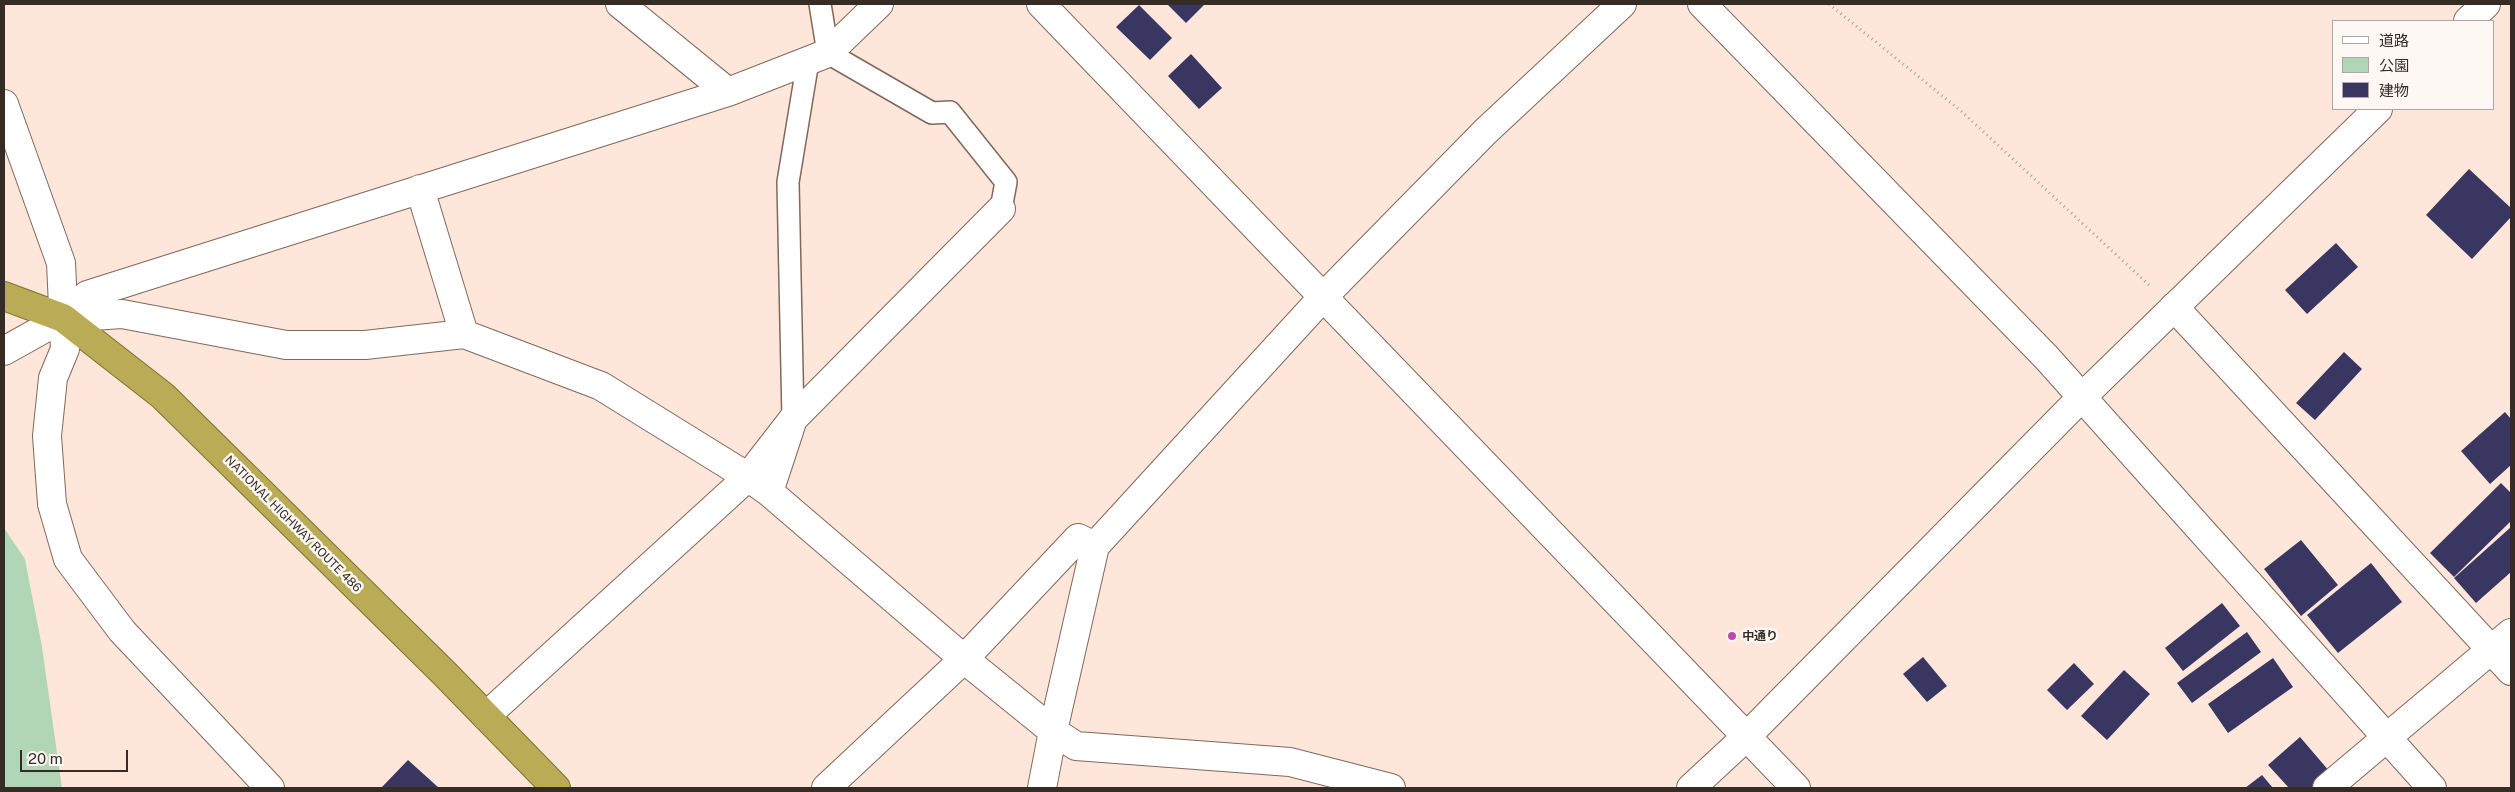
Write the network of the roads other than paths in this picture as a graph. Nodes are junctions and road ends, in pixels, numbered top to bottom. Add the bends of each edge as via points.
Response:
1 (620, 4) edge
2 (820, 4) edge
3 (879, 4) edge
4 (1041, 4) edge
5 (1622, 4) edge
6 (1702, 4) edge
7 (2486, 4) edge
8 (2469, 20) edge
9 (818, 57) junction
10 (728, 92) junction
11 (4, 104) edge
12 (2377, 110) edge
13 (420, 189) junction
14 (1001, 209) joint
15 (4, 296) edge
16 (1323, 297) junction
17 (2174, 307) junction
18 (64, 318) junction
19 (464, 334) junction
20 (4, 351) edge
21 (2080, 398) junction
22 (793, 419) junction
23 (759, 485) junction
24 (1095, 546) junction
25 (2501, 641) edge
26 (964, 659) junction
27 (2511, 671) edge
28 (486, 716) junction
29 (1053, 731) junction
30 (1746, 737) junction
31 (2386, 737) junction
32 (1349, 783) edge
33 (270, 788) edge
34 (556, 788) edge
35 (826, 788) edge
36 (1042, 788) edge
37 (1390, 788) edge
38 (1691, 788) edge
39 (1796, 788) edge
40 (2327, 788) edge
41 (2432, 788) edge

1 - 10 street
2 - 9 lane
3 - 9 street
4 - 16 street
5 - 16 street via 1486,132
6 - 21 street via 2046,357
7 - 8 street
9 - 10 street
9 - 14 lane via 932,114 950,112 1006,182
9 - 22 lane via 788,182
10 - 13 street
11 - 18 street via 61,264
12 - 17 street
13 - 18 street via 87,295
13 - 19 street
14 - 22 street
15 - 18 highway, NATIONAL HIGHWAY ROUTE 486
16 - 24 street
16 - 30 street
17 - 21 street
17 - 25 street
18 - 19 street via 122,314 286,345 365,345
18 - 20 street
18 - 28 highway, NATIONAL HIGHWAY ROUTE 486 via 163,396
18 - 33 street via 65,349 53,378 47,436 52,504 68,559 122,631
19 - 23 street via 601,386
21 - 30 street
21 - 31 street
22 - 23 street
23 - 26 street
23 - 28 street
24 - 26 street via 1078,538
24 - 29 street
25 - 27 street
25 - 31 street
26 - 29 street
26 - 35 street
28 - 34 highway, NATIONAL HIGHWAY ROUTE 486
29 - 32 street via 1076,746 1290,762
29 - 36 street
30 - 38 street
30 - 39 street
31 - 40 street
31 - 41 street
32 - 37 street

